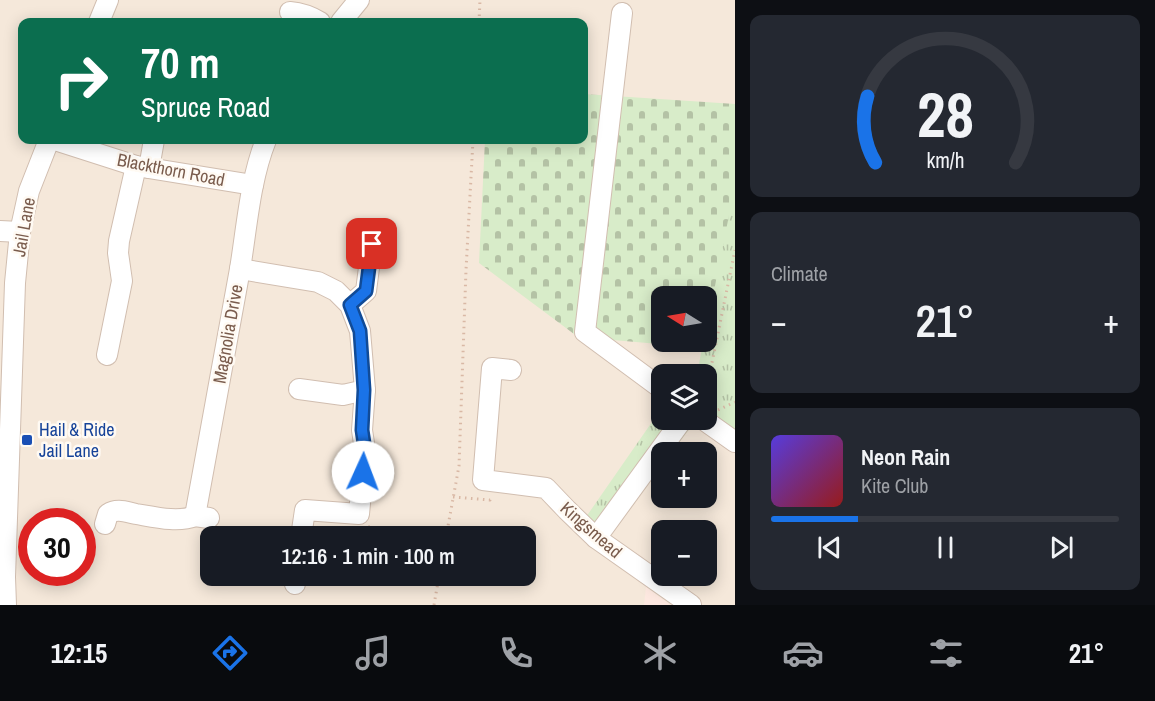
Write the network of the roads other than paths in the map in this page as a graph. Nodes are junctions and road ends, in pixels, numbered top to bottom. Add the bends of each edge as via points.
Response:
1 (108, 0) edge
2 (359, 0) edge
3 (290, 12) dead end
4 (622, 13) dead end
5 (101, 18) edge
6 (313, 18) edge
7 (344, 18) edge
8 (47, 144) edge
9 (68, 144) edge
10 (152, 144) edge
11 (264, 144) edge
12 (142, 167) junction
13 (254, 185) junction
14 (0, 231) edge
15 (20, 232) junction
16 (372, 244) dead end
17 (240, 269) junction
18 (350, 305) junction
19 (107, 355) dead end
20 (511, 370) dead end
21 (651, 380) edge
22 (299, 389) dead end
23 (364, 390) junction
24 (717, 423) edge
25 (675, 430) edge
26 (735, 442) edge
27 (105, 524) dead end
28 (303, 526) edge
29 (596, 538) junction
30 (2, 577) edge
31 (671, 599) edge
32 (6, 605) edge
33 (691, 605) edge

1 - 5 street
2 - 7 street
3 - 6 street
4 - 21 street via 585,332
8 - 15 street, Jail Lane via 29,191
9 - 12 street, Blackthorn Road
10 - 12 street
11 - 13 street, Magnolia Drive
12 - 13 street, Blackthorn Road
12 - 19 street via 119,241 122,281
13 - 17 street, Magnolia Drive
14 - 15 street
15 - 30 street, Jail Lane
16 - 18 street via 366,291
17 - 18 street via 318,282 336,291
17 - 27 street, Magnolia Drive via 202,517 179,519 121,510 108,514
18 - 23 street via 360,331
20 - 29 street, Kingsmead via 492,369 483,480 546,488
22 - 23 street via 343,395
23 - 28 street via 365,450 359,514 305,510
24 - 26 street
25 - 29 street
29 - 31 street, Kingsmead
30 - 32 street, Jail Lane
31 - 33 street, Kingsmead

